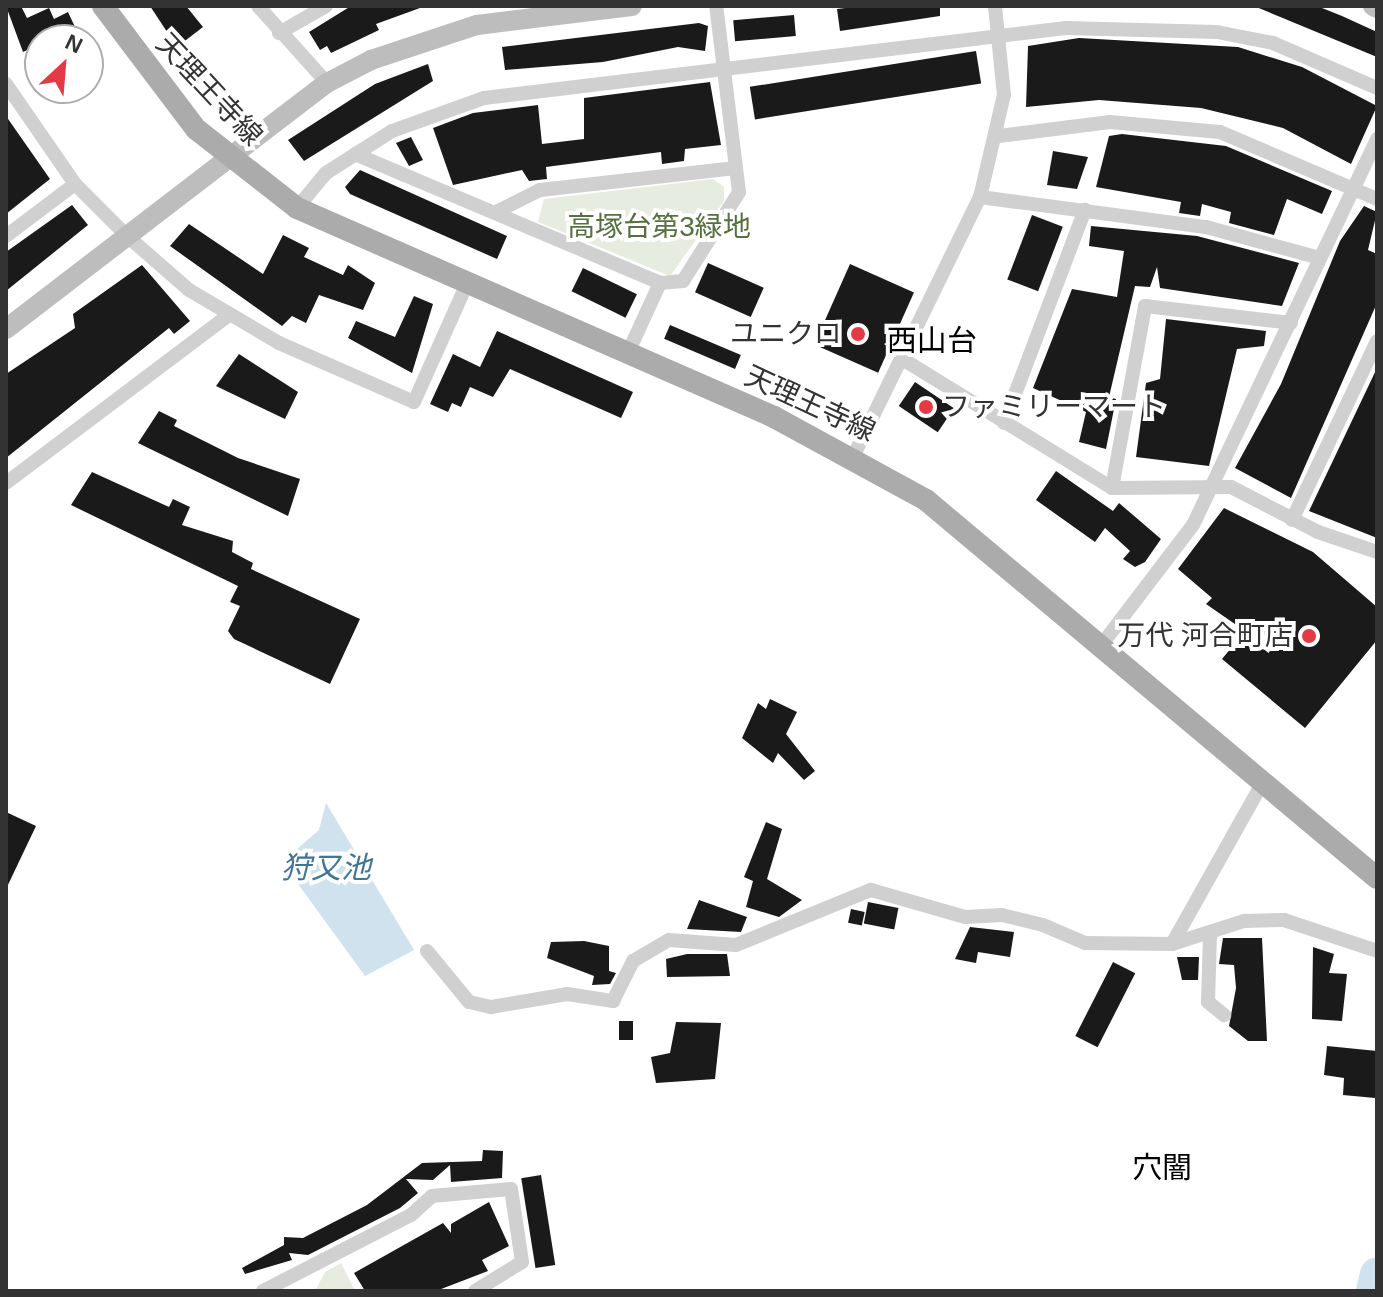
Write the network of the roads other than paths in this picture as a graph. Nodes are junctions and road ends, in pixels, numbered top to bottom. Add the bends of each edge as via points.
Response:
1 (103, 6) edge
2 (258, 6) edge
3 (326, 6) edge
4 (632, 6) edge
5 (716, 6) edge
6 (995, 6) edge
7 (279, 33) junction
8 (998, 36) junction
9 (722, 68) junction
10 (327, 83) junction
11 (6, 84) edge
12 (1377, 88) edge
13 (10, 101) edge
14 (999, 136) junction
15 (1377, 139) edge
16 (355, 154) junction
17 (227, 159) junction
18 (736, 168) junction
19 (75, 184) junction
20 (1353, 188) junction
21 (980, 197) junction
22 (1377, 199) edge
23 (297, 208) junction
24 (1085, 210) junction
25 (496, 212) junction
26 (126, 235) junction
27 (6, 236) edge
28 (1320, 258) junction
29 (660, 283) junction
30 (466, 286) junction
31 (228, 316) junction
32 (1291, 323) junction
33 (6, 329) edge
34 (1377, 341) edge
35 (627, 355) junction
36 (904, 360) junction
37 (1004, 423) junction
38 (854, 455) junction
39 (6, 483) edge
40 (1211, 486) junction
41 (1112, 488) junction
42 (1292, 520) junction
43 (1377, 552) edge
44 (1103, 643) junction
45 (1264, 780) junction
46 (1377, 878) edge
47 (1210, 935) junction
48 (1172, 944) junction
49 (427, 951) dead end
50 (1377, 951) edge
51 (1224, 1015) dead end
52 (263, 1291) edge
53 (475, 1291) edge

1 - 17 main road, 天理王寺線 via 147,72
2 - 7 street
3 - 7 street
4 - 10 street via 438,34
5 - 9 street
6 - 8 street
7 - 10 street
8 - 9 street
8 - 12 street via 1171,25 1273,43
8 - 14 street
9 - 16 street via 484,98 435,111
9 - 18 street
10 - 17 street
11 - 13 street
13 - 19 street
14 - 20 street via 1166,123 1269,148
14 - 21 street
15 - 20 street
16 - 23 street
16 - 25 street
17 - 23 main road, 天理王寺線
17 - 26 street
18 - 25 street via 540,190
18 - 29 street via 739,192 683,281
19 - 26 street
19 - 27 street
20 - 22 street
20 - 28 street
21 - 24 street
21 - 36 street
23 - 30 main road, 天理王寺線
24 - 28 street via 1206,227
24 - 37 street
25 - 29 street
26 - 31 street
26 - 33 street
28 - 32 street
29 - 35 street
30 - 31 street via 414,402
30 - 35 main road, 天理王寺線
31 - 39 street
32 - 40 street
32 - 41 street via 1145,306
34 - 42 street
35 - 38 main road, 天理王寺線
36 - 37 street
36 - 38 street
37 - 41 street
38 - 44 main road, 天理王寺線 via 937,508
40 - 41 street
40 - 42 street via 1231,487
40 - 44 street via 1171,562
42 - 43 street
44 - 45 main road, 天理王寺線
45 - 46 main road, 天理王寺線
45 - 48 street
47 - 48 street
47 - 50 street via 1244,921 1284,920
47 - 51 street via 1208,1002
48 - 49 street via 1085,943 1043,925 1002,915 965,917 871,890 736,945 669,940 633,961 613,1001 567,994 491,1007 469,1002 448,983
52 - 53 street via 411,1215 432,1196 511,1189 522,1262

